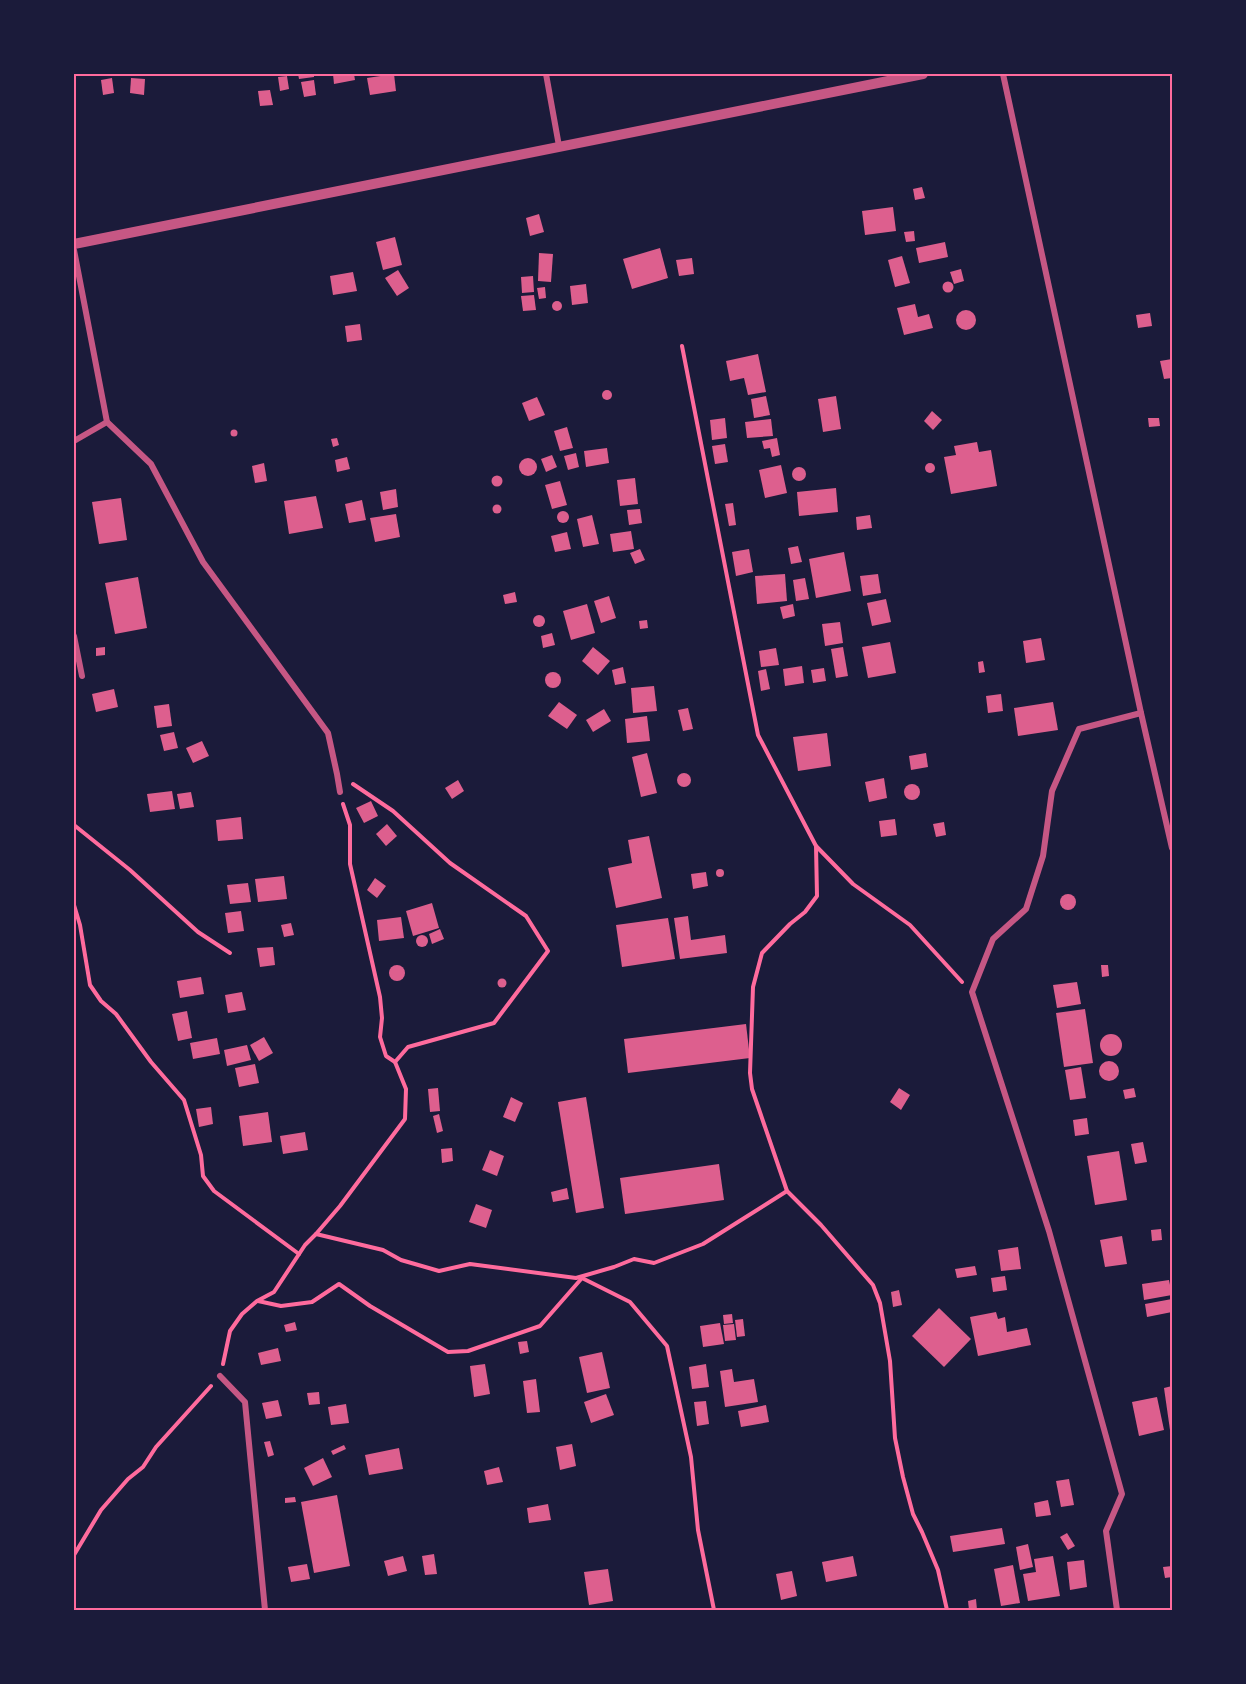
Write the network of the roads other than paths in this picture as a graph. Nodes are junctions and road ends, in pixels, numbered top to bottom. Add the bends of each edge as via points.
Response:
1 (546, 74) edge
2 (923, 74) edge
3 (1003, 74) edge
4 (559, 146) junction
5 (74, 244) edge
6 (74, 250) edge
7 (107, 422) junction
8 (74, 441) edge
9 (74, 636) edge
10 (82, 676) dead end
11 (1141, 713) junction
12 (340, 792) road end
13 (1173, 849) edge
14 (220, 1376) road end
15 (265, 1611) edge
16 (1117, 1611) edge

1 - 4 street
2 - 4 street
3 - 11 street
4 - 5 street
6 - 7 street
7 - 8 street
7 - 12 street via 151,464 203,562 328,733
9 - 10 street
11 - 13 street
11 - 16 street via 1079,729 1052,791 1043,856 1026,909 993,939 972,992 1049,1231 1122,1494 1106,1531
14 - 15 street via 245,1402

